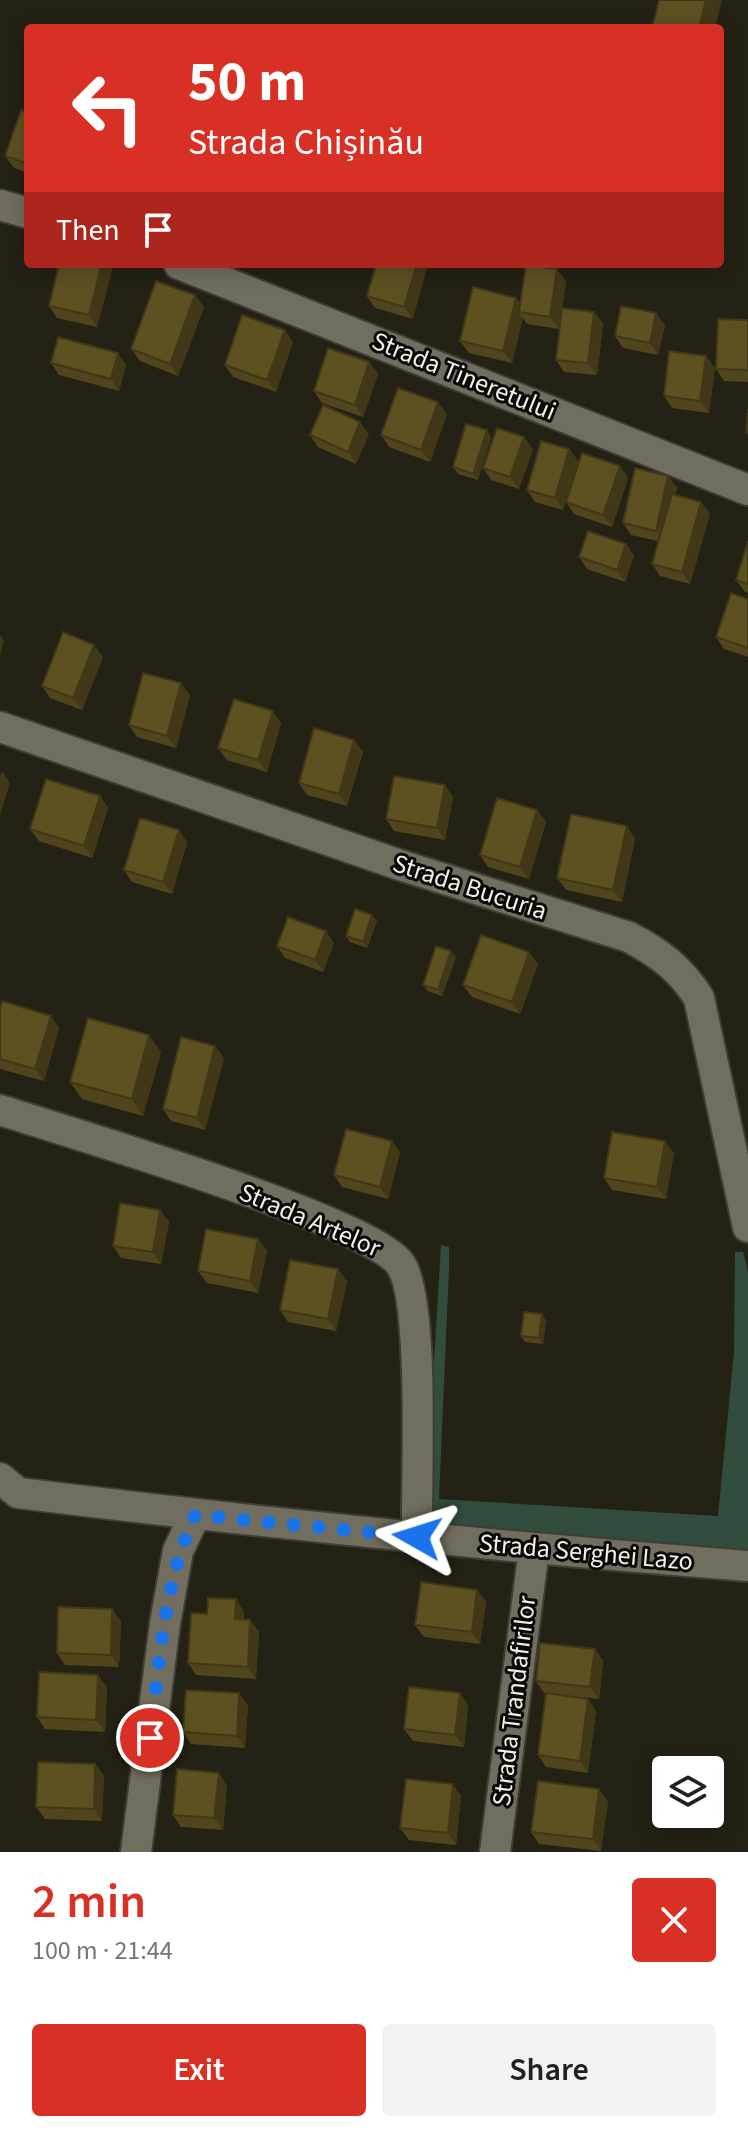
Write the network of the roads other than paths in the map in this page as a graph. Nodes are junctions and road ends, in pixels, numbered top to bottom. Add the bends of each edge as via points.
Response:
1 (0, 205) edge
2 (24, 212) edge
3 (189, 268) edge
4 (748, 490) edge
5 (0, 727) edge
6 (0, 1110) edge
7 (748, 1227) edge
8 (0, 1478) edge
9 (195, 1515) junction
10 (417, 1537) junction
11 (534, 1549) junction
12 (748, 1566) edge
13 (136, 1852) edge
14 (495, 1852) edge

1 - 2 street
3 - 4 street, Strada Tineretului
5 - 7 street, Strada Bucuria via 403,866 629,937 662,954 699,998
6 - 10 street, Strada Artelor via 276,1202 387,1250 402,1266 411,1294
8 - 9 street, Strada Serghei Lazo via 18,1493
9 - 10 street, Strada Serghei Lazo
9 - 13 street via 178,1551 165,1623
10 - 11 street, Strada Serghei Lazo
11 - 12 street, Strada Serghei Lazo
11 - 14 street, Strada Trandafirilor

